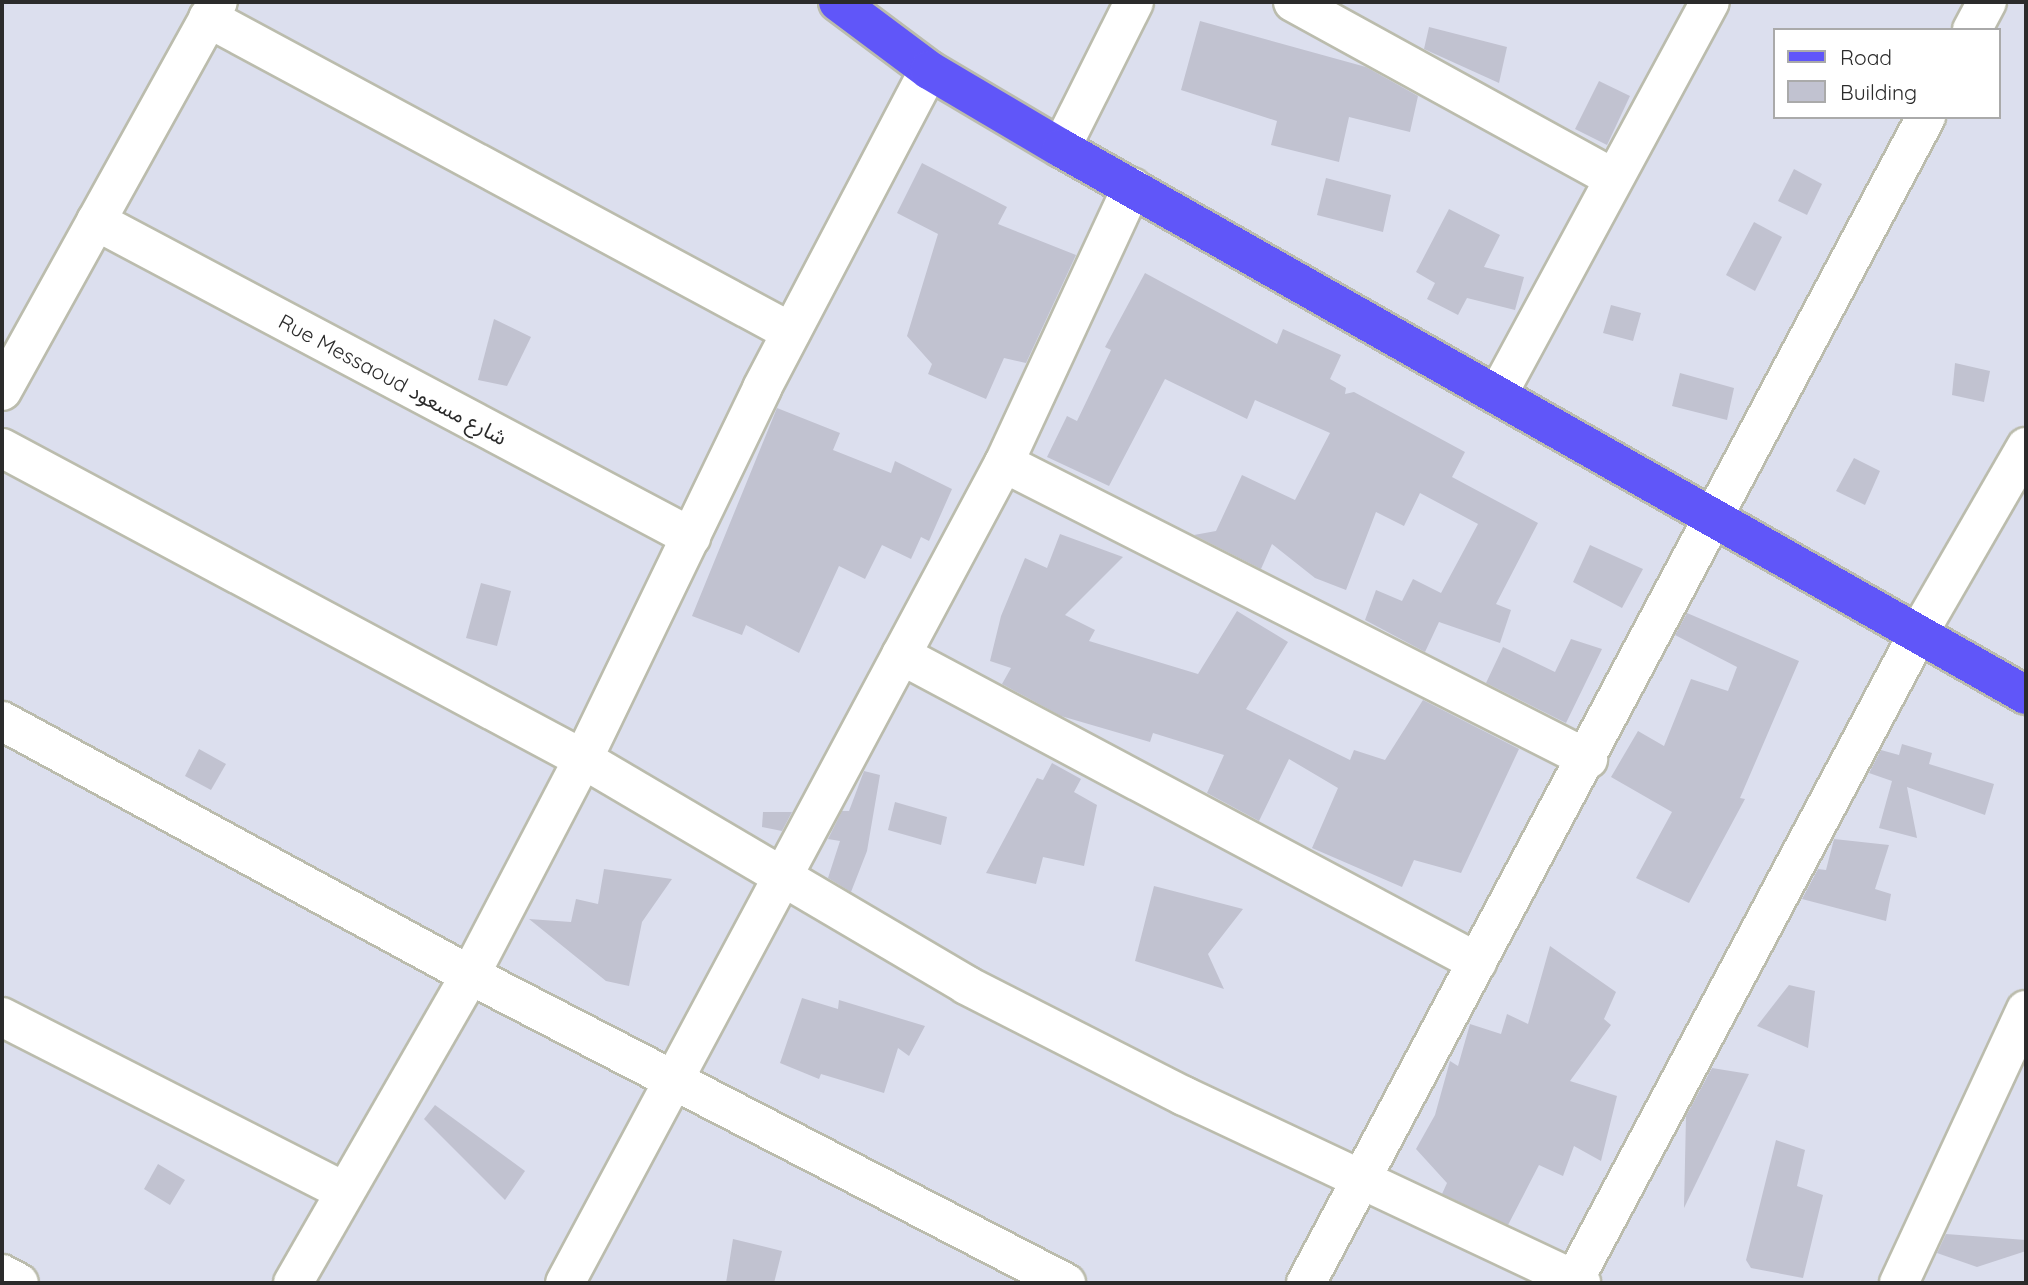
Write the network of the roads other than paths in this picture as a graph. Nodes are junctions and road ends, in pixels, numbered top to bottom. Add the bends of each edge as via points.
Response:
1 (838, 2) edge
2 (1134, 2) edge
3 (1293, 2) edge
4 (1710, 2) edge
5 (1987, 2) edge
6 (213, 10) edge
7 (1973, 28) edge
8 (929, 70) junction
9 (1925, 119) edge
10 (1061, 148) junction
11 (1613, 178) junction
12 (1132, 187) junction
13 (96, 221) junction
14 (791, 332) junction
15 (2, 391) edge
16 (1499, 392) junction
17 (2026, 447) edge
18 (2, 448) edge
19 (1004, 463) junction
20 (1711, 517) junction
21 (691, 537) junction
22 (1917, 634) junction
23 (901, 655) junction
24 (2026, 695) edge
25 (2, 721) edge
26 (583, 759) junction
27 (1588, 759) junction
28 (780, 880) junction
29 (1477, 962) junction
30 (470, 975) junction
31 (2026, 1010) edge
32 (2, 1017) edge
33 (674, 1077) junction
34 (1363, 1177) junction
35 (342, 1189) junction
36 (2, 1274) edge
37 (1577, 1282) edge
38 (19, 1283) edge
39 (292, 1283) edge
40 (565, 1283) edge
41 (1066, 1283) edge
42 (1306, 1283) edge
43 (1899, 1283) edge

1 - 8 main road
2 - 10 street
3 - 11 street
4 - 11 street
5 - 7 street
6 - 13 street
6 - 14 street
8 - 10 main road
8 - 14 street
9 - 20 street
10 - 12 main road
11 - 16 street
12 - 16 main road
12 - 19 street
13 - 15 street
13 - 21 street, Rue Messaoud شارع مسعود
14 - 21 street
16 - 20 main road
17 - 22 street
18 - 26 street
19 - 23 street
19 - 27 street
20 - 22 main road
20 - 27 street
21 - 26 street
22 - 24 main road
22 - 37 street
23 - 28 street
23 - 29 street
25 - 30 street
26 - 28 street
26 - 30 street
27 - 29 street
28 - 33 street
28 - 34 street via 1016,1011
29 - 34 street
30 - 33 street
30 - 35 street
31 - 43 street
32 - 35 street
33 - 40 street
33 - 41 street
34 - 37 street
34 - 42 street
35 - 39 street
36 - 38 street

